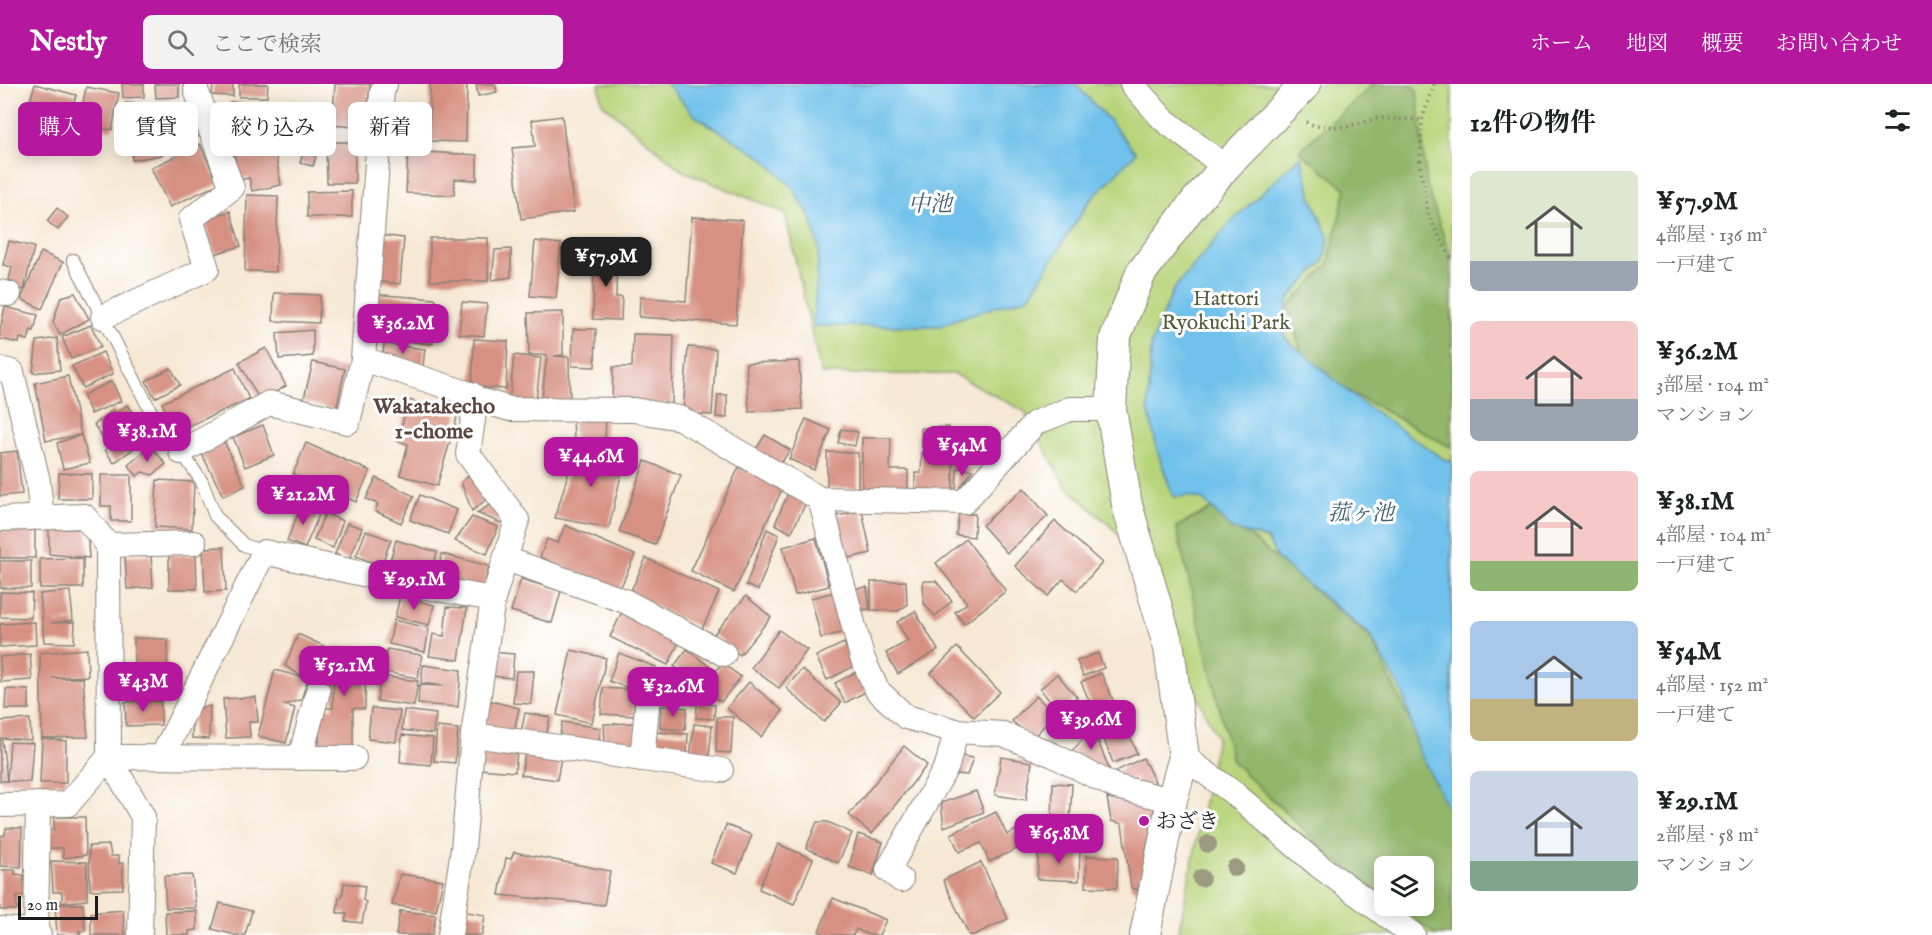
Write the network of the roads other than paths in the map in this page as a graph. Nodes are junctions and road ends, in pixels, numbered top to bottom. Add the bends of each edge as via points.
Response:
1 (196, 84) edge
2 (385, 84) edge
3 (1132, 84) edge
4 (1306, 84) edge
5 (1225, 167) junction
6 (73, 260) dead end
7 (103, 317) junction
8 (363, 359) junction
9 (0, 369) edge
10 (476, 399) junction
11 (1110, 409) junction
12 (181, 452) junction
13 (820, 499) junction
14 (42, 518) junction
15 (0, 519) edge
16 (194, 543) dead end
17 (108, 545) junction
18 (264, 552) junction
19 (506, 559) junction
20 (493, 599) junction
21 (724, 654) dead end
22 (318, 691) dead end
23 (648, 696) dead end
24 (956, 732) junction
25 (473, 735) junction
26 (109, 757) junction
27 (162, 757) junction
28 (1184, 757) junction
29 (300, 758) junction
30 (354, 758) dead end
31 (642, 759) junction
32 (721, 770) dead end
33 (1172, 800) junction
34 (38, 804) junction
35 (0, 806) edge
36 (900, 880) dead end
37 (0, 929) edge
38 (38, 933) edge
39 (140, 935) edge
40 (450, 935) edge
41 (1145, 935) edge
42 (1395, 935) edge
43 (1413, 935) edge

1 - 7 street via 232,188 191,219 207,269
2 - 8 street
3 - 5 street via 1163,119
4 - 5 street
5 - 11 street via 1141,273 1115,338
6 - 7 lane
7 - 12 lane via 162,433
8 - 10 street
8 - 12 street via 348,422 269,403
9 - 14 street via 12,372 38,481
10 - 13 street via 510,409 634,410 680,418
10 - 19 street via 468,454 517,520
11 - 13 street via 1070,409 1035,423 964,502
11 - 28 street via 1127,505 1169,648
12 - 18 lane via 202,482 215,516 244,545
13 - 24 street via 862,657 877,690 906,717
14 - 15 street
14 - 17 street via 84,516
16 - 17 street
17 - 26 street
18 - 20 street
18 - 27 street
19 - 20 street
19 - 21 street via 625,602
20 - 25 street
22 - 29 street
23 - 31 street
24 - 33 street via 1003,734 1116,787
24 - 36 street via 947,766 888,870
25 - 31 street
25 - 40 street via 463,849
26 - 27 street
26 - 34 street via 68,804
26 - 39 street via 143,817
27 - 29 street
28 - 33 street
28 - 42 street via 1227,802 1312,874
28 - 43 street via 1235,794 1318,865
29 - 30 street
31 - 32 street
33 - 41 street
34 - 35 street
34 - 38 street
37 - 38 street

